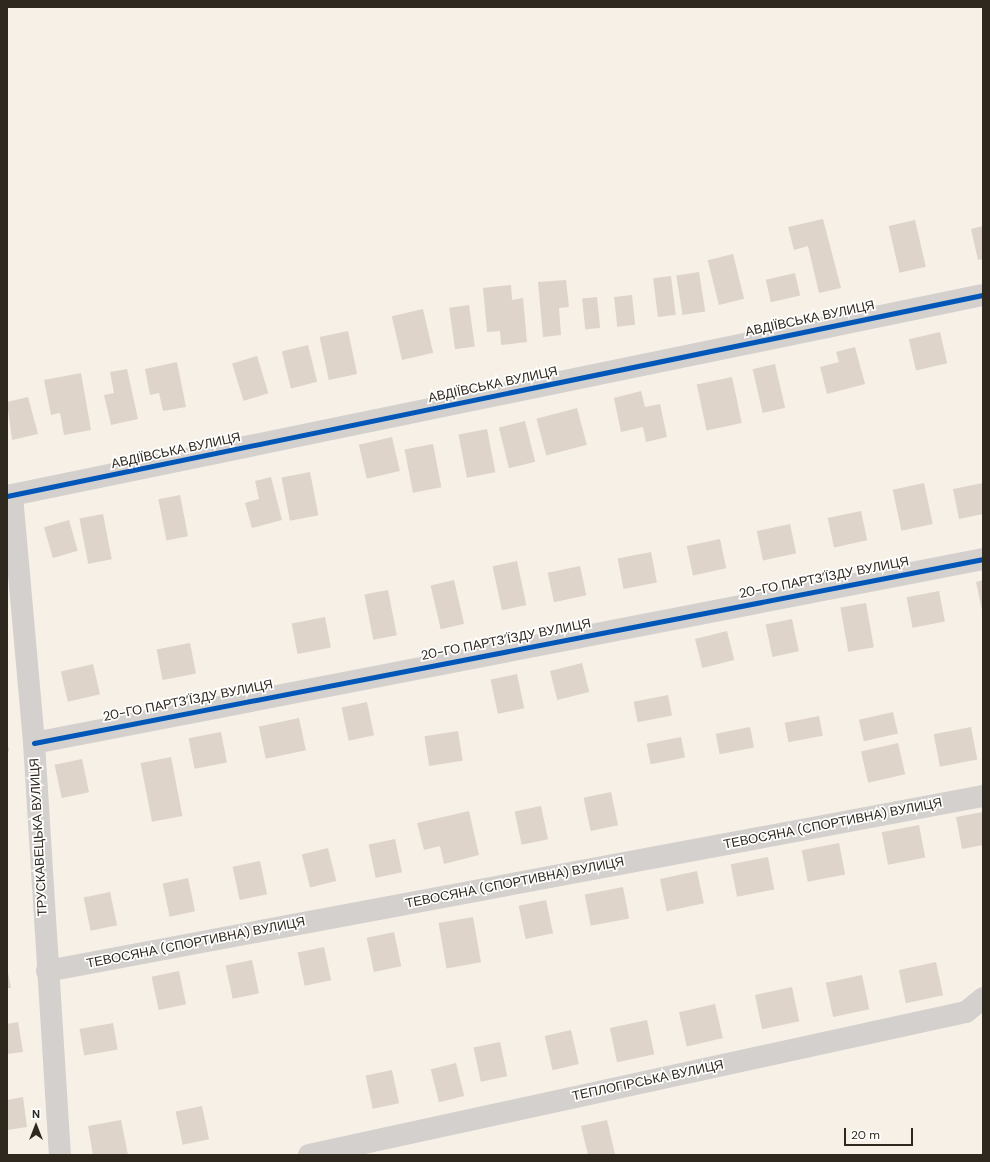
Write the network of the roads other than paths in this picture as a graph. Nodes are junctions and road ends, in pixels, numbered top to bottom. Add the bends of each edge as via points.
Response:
1 (983, 295) edge
2 (10, 496) edge
3 (983, 559) edge
4 (34, 743) junction
5 (983, 796) edge
6 (47, 971) junction
7 (983, 998) edge
8 (60, 1155) edge
9 (309, 1155) edge

1 - 2 street, АВДІЇВСЬКА ВУЛИЦЯ
2 - 4 street, ТРУСКАВЕЦЬКА ВУЛИЦЯ
3 - 4 street, 20-ГО ПАРТЗ’ЇЗДУ ВУЛИЦЯ
4 - 6 street, ТРУСКАВЕЦЬКА ВУЛИЦЯ
5 - 6 street, ТЕВОСЯНА (СПОРТИВНА) ВУЛИЦЯ
6 - 8 street, ТРУСКАВЕЦЬКА ВУЛИЦЯ
7 - 9 street, ТЕПЛОГІРСЬКА ВУЛИЦЯ via 966,1012

